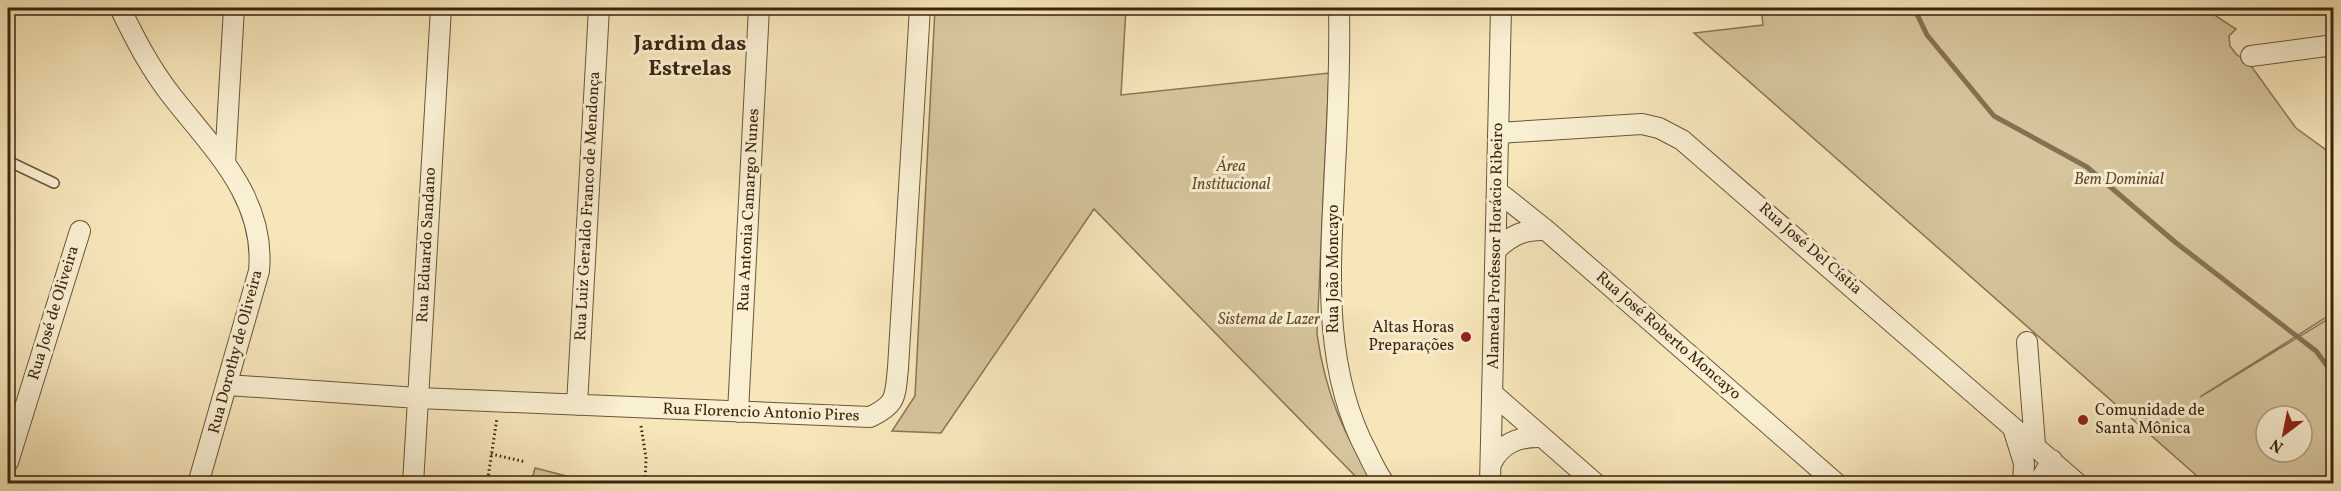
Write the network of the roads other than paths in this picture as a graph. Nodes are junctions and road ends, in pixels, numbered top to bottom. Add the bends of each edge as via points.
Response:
1 (120, 8) edge
2 (234, 8) edge
3 (441, 8) edge
4 (599, 8) edge
5 (759, 8) edge
6 (920, 8) edge
7 (1338, 8) edge
8 (1501, 8) edge
9 (2334, 45) edge
10 (2251, 56) dead end
11 (1498, 133) junction
12 (8, 161) edge
13 (225, 163) junction
14 (54, 183) dead end
15 (1497, 191) junction
16 (1546, 230) junction
17 (80, 231) dead end
18 (1496, 250) junction
19 (2027, 342) dead end
20 (228, 385) junction
21 (1492, 393) junction
22 (2029, 394) junction
23 (418, 398) junction
24 (577, 405) junction
25 (1992, 408) junction
26 (738, 412) junction
27 (2013, 426) junction
28 (1542, 437) junction
29 (2035, 445) junction
30 (2052, 460) junction
31 (8, 462) edge
32 (1491, 464) junction
33 (198, 483) edge
34 (413, 483) edge
35 (1384, 483) edge
36 (1490, 483) edge
37 (1596, 483) edge
38 (1837, 483) edge
39 (2023, 483) edge
40 (2038, 483) edge
41 (2078, 483) edge

1 - 13 street, Rua Dorothy de Oliveira via 142,54
2 - 13 street
3 - 23 street, Rua Eduardo Sandano
4 - 24 street, Rua Luiz Geraldo Franco de Mendonça
5 - 26 street, Rua Antonia Camargo Nunes
6 - 26 street, Rua Florencio Antonio Pires via 896,393 888,408 870,417
7 - 35 street, Rua João Moncayo via 1340,72 1330,267 1331,326 1345,401 1358,436
8 - 11 street, Alameda Professor Horácio Ribeiro
9 - 10 street
11 - 15 street, Alameda Professor Horácio Ribeiro
11 - 25 street, Rua José Del Cístia via 1642,124 1682,140
12 - 14 lane
13 - 20 street, Rua Dorothy de Oliveira via 258,226 261,250 260,271
15 - 16 street, Rua José Roberto Moncayo
15 - 18 street, Alameda Professor Horácio Ribeiro
16 - 18 street via 1520,233
16 - 38 street, Rua José Roberto Moncayo
17 - 31 street, Rua José de Oliveira
18 - 21 street, Alameda Professor Horácio Ribeiro
19 - 22 street
20 - 23 street, Rua Florencio Antonio Pires
20 - 33 street, Rua Dorothy de Oliveira
21 - 28 street
21 - 32 street, Alameda Professor Horácio Ribeiro
22 - 25 street via 2010,406
22 - 27 street
22 - 29 street
23 - 24 street, Rua Florencio Antonio Pires
23 - 34 street, Rua Eduardo Sandano
24 - 26 street, Rua Florencio Antonio Pires
25 - 27 street, Rua José Del Cístia
27 - 29 street, Rua José Del Cístia
27 - 39 street via 2024,463
28 - 32 street via 1529,436 1504,446
28 - 37 street
29 - 30 street, Rua José Del Cístia
30 - 40 street
30 - 41 street, Rua José Del Cístia
32 - 36 street, Alameda Professor Horácio Ribeiro

